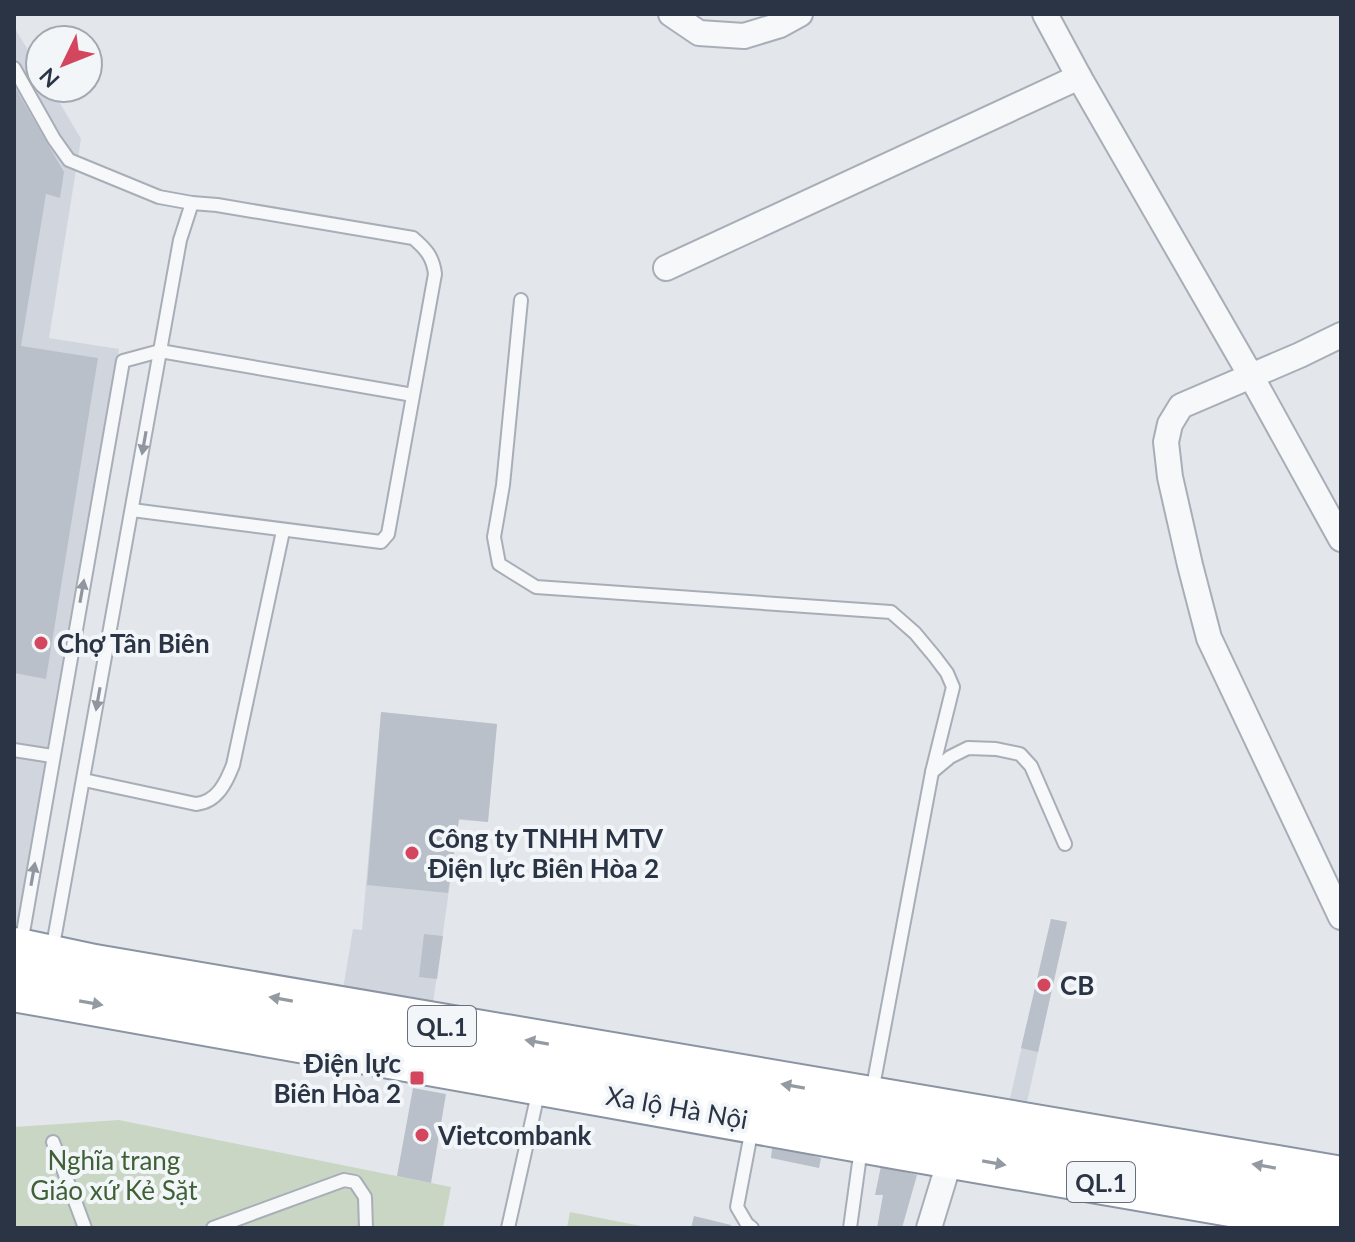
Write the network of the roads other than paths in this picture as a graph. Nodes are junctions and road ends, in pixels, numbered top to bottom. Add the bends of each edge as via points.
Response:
1 (671, 14) edge
2 (800, 14) edge
3 (1045, 14) edge
4 (14, 68) edge
5 (1079, 77) junction
6 (192, 203) junction
7 (666, 268) dead end
8 (521, 300) dead end
9 (1341, 335) edge
10 (160, 351) junction
11 (1251, 376) junction
12 (413, 395) junction
13 (132, 510) junction
14 (283, 531) junction
15 (1341, 539) edge
16 (14, 750) edge
17 (52, 756) junction
18 (932, 772) junction
19 (84, 780) junction
20 (1065, 844) dead end
21 (1341, 917) edge
22 (27, 972) edge
23 (541, 1082) junction
24 (753, 1120) junction
25 (866, 1120) junction
26 (956, 1136) junction
27 (53, 1142) dead end
28 (1341, 1179) edge
29 (1341, 1223) edge
30 (85, 1228) edge
31 (213, 1228) edge
32 (366, 1228) edge
33 (508, 1228) edge
34 (752, 1228) edge
35 (850, 1228) edge
36 (929, 1228) edge

1 - 2 street via 699,33 744,36
3 - 5 street
4 - 6 lane via 69,160 159,197
5 - 7 street
5 - 11 street
6 - 10 lane
6 - 12 lane via 413,238 428,251 435,274
8 - 18 lane via 494,537 499,564 536,587 891,612 935,657 953,687
9 - 11 street
10 - 12 lane
10 -> 13 lane
17 -> 10 lane via 123,361
11 - 15 street
11 - 21 street via 1181,406 1166,442 1170,477 1209,638
12 - 14 lane via 388,534 381,542
13 - 14 lane
13 -> 19 lane
14 - 19 lane via 233,765 221,789 207,803 196,804
16 - 17 lane
22 -> 17 lane
18 - 20 lane via 968,748 1020,754 1031,766
18 - 25 lane
19 - 22 lane
22 -> 23 highway, Xa lộ Hà Nội / QL.1
25 -> 22 highway, Xa lộ Hà Nội / QL.1
23 - 24 highway, Xa lộ Hà Nội / QL.1
23 - 33 lane
24 - 25 highway, Xa lộ Hà Nội / QL.1
24 - 34 lane via 737,1207
25 - 26 highway, Xa lộ Hà Nội / QL.1
25 - 35 lane
28 -> 26 highway, Xa lộ Hà Nội / QL.1
26 -> 29 highway, Xa lộ Hà Nội / QL.1 via 1215,1209
26 - 36 street
27 - 30 lane
31 - 32 lane via 344,1180 355,1182 365,1197

